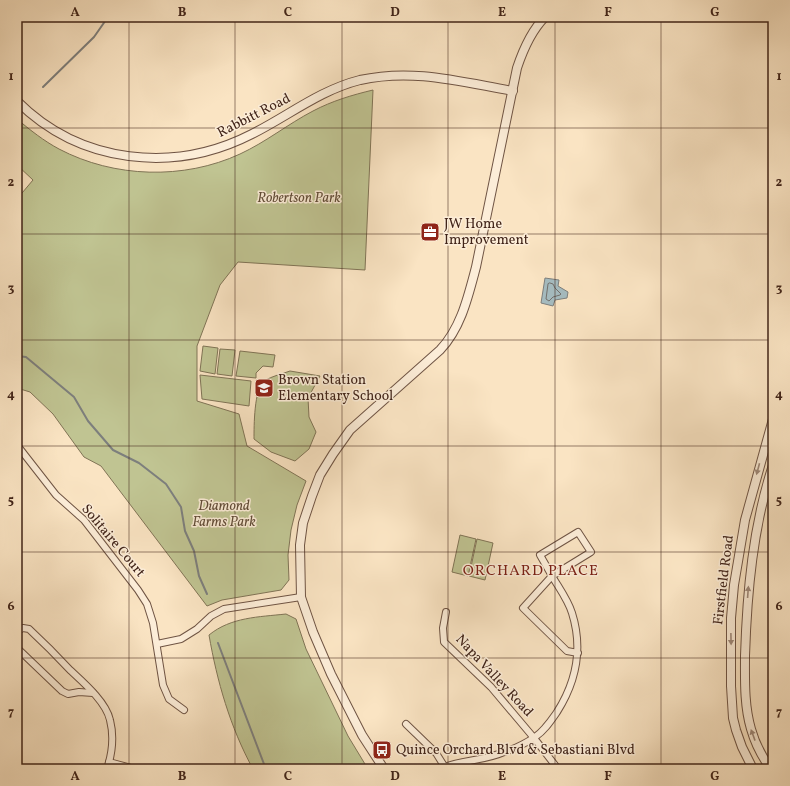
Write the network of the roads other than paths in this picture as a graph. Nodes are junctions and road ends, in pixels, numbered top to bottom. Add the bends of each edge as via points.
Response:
1 (545, 17) edge
2 (513, 91) junction
3 (17, 101) edge
4 (773, 419) edge
5 (17, 445) edge
6 (773, 465) edge
7 (552, 576) junction
8 (301, 597) junction
9 (446, 612) dead end
10 (17, 630) edge
11 (157, 644) junction
12 (17, 648) edge
13 (578, 653) junction
14 (93, 693) junction
15 (184, 710) dead end
16 (406, 724) dead end
17 (534, 738) junction
18 (109, 762) junction
19 (443, 768) edge
20 (107, 769) edge
21 (135, 769) edge
22 (384, 769) edge
23 (558, 769) edge
24 (753, 769) edge
25 (771, 769) edge

1 - 2 street via 522,53
2 - 3 street, Rabbitt Road via 430,76 375,77 343,85 322,94 224,147 178,158 142,158 106,152 79,143 56,132
2 - 8 street via 476,267 458,324 448,342 440,350 350,430 320,474 303,524 300,545
4 -> 24 street, Firstfield Road via 745,520 731,618 731,686 734,718 742,747
5 - 11 street, Solitaire Court via 56,495 84,520 138,590 154,622
25 -> 6 street, Firstfield Road via 751,729 745,678 750,573 762,504
7 - 7 street via 591,552 578,532 540,555
7 - 13 street via 572,612
7 - 13 street via 523,608 567,651
8 - 11 street via 224,609 181,639
8 - 22 street via 331,674 362,734
9 - 17 street, Napa Valley Road via 444,642 492,687
10 - 14 street via 29,628
11 - 15 street, Solitaire Court via 169,699
12 - 14 street via 62,691 68,694
13 - 17 street via 573,681 565,700 548,725
14 - 18 street via 110,719 112,747
16 - 19 street via 436,753
17 - 19 street via 504,753
17 - 23 street, Napa Valley Road
18 - 20 street
18 - 21 street

